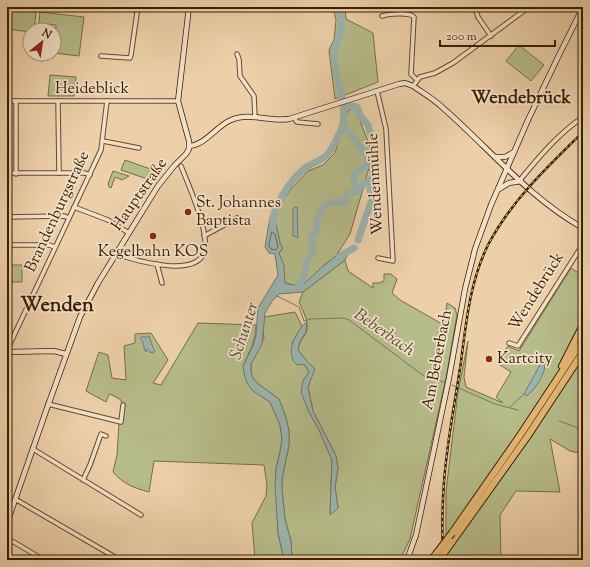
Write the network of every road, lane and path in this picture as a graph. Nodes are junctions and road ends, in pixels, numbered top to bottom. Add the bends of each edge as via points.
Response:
1 (151, 7) edge
2 (189, 7) edge
3 (475, 7) edge
4 (529, 7) edge
5 (583, 8) edge
6 (382, 16) dead end
7 (490, 36) junction
8 (236, 54) dead end
9 (101, 56) dead end
10 (417, 80) junction
11 (413, 86) junction
12 (377, 91) junction
13 (178, 100) junction
14 (16, 101) junction
15 (58, 101) junction
16 (108, 101) junction
17 (7, 102) edge
18 (255, 117) junction
19 (583, 117) edge
20 (294, 118) junction
21 (318, 124) dead end
22 (103, 141) junction
23 (189, 146) junction
24 (138, 148) dead end
25 (514, 152) junction
26 (495, 157) junction
27 (181, 166) dead end
28 (507, 168) junction
29 (59, 173) junction
30 (7, 174) edge
31 (16, 174) junction
32 (90, 175) junction
33 (520, 180) junction
34 (497, 192) junction
35 (74, 207) junction
36 (7, 217) edge
37 (69, 218) junction
38 (237, 218) dead end
39 (583, 228) edge
40 (129, 233) junction
41 (204, 236) junction
42 (583, 244) edge
43 (7, 245) edge
44 (55, 247) junction
45 (116, 254) junction
46 (378, 258) dead end
47 (158, 264) junction
48 (162, 283) dead end
49 (583, 325) edge
50 (583, 340) edge
51 (509, 343) dead end
52 (7, 352) edge
53 (583, 352) edge
54 (66, 354) junction
55 (544, 399) junction
56 (48, 404) junction
57 (123, 405) dead end
58 (106, 436) dead end
59 (33, 450) junction
60 (83, 480) junction
61 (15, 499) junction
62 (141, 515) dead end
63 (7, 523) edge
64 (7, 538) edge
65 (44, 560) edge
66 (120, 560) edge
67 (407, 560) edge
68 (431, 560) edge
69 (439, 560) edge

1 - 9 street via 139,9 137,13 130,58
2 - 13 main road
3 - 7 street
4 - 7 street
5 - 25 main road, Am Beberbach via 558,55
6 - 10 street via 410,14 414,17 411,74
7 - 10 street via 447,67
8 - 18 street via 239,59 240,76 254,96
10 - 11 street
11 - 12 main road via 402,83
11 - 26 main road via 444,108
12 - 20 main road
12 - 46 street, Wendenmühle via 386,129 393,261
13 - 16 street, Heideblick
13 - 23 main road
14 - 15 street, Heideblick
14 - 17 street, Heideblick
14 - 31 street
15 - 16 street, Heideblick
15 - 29 street
16 - 22 street, Brandenburgstraße
18 - 20 main road via 275,120
18 - 23 main road via 231,120 201,143
19 - 33 street via 547,148
20 - 21 street via 297,122
22 - 24 street
22 - 32 street, Brandenburgstraße
23 - 40 main road, Hauptstraße via 186,154 158,186
25 - 26 main road via 505,157
25 - 28 main road, Am Beberbach
26 - 28 main road
27 - 41 street via 198,211
28 - 33 main road
28 - 34 main road, Am Beberbach
29 - 31 street
29 - 32 street
30 - 31 street
32 - 35 street, Brandenburgstraße
33 - 34 main road via 503,186
33 - 39 main road via 551,208
34 - 67 main road, Am Beberbach via 468,276 418,526
35 - 37 street, Brandenburgstraße
35 - 40 street via 108,220
36 - 37 street
37 - 44 street, Brandenburgstraße
38 - 41 street
40 - 45 main road, Hauptstraße
41 - 47 street via 205,250 192,264
42 - 51 street, Wendebrück via 518,346
43 - 44 street
44 - 52 street, Brandenburgstraße
45 - 47 street
45 - 54 main road, Hauptstraße via 76,326
47 - 48 street
49 - 55 highway
50 - 55 highway
52 - 54 main road via 54,351
53 - 69 highway, bridge via 527,437
54 - 56 main road, Hauptstraße
55 - 68 highway, bridge via 522,434
56 - 57 street via 121,422
56 - 59 main road, Hauptstraße
58 - 60 street via 101,434
59 - 60 street
59 - 61 main road, Hauptstraße
60 - 62 street
61 - 63 main road, Hauptstraße
61 - 66 street
64 - 65 street

